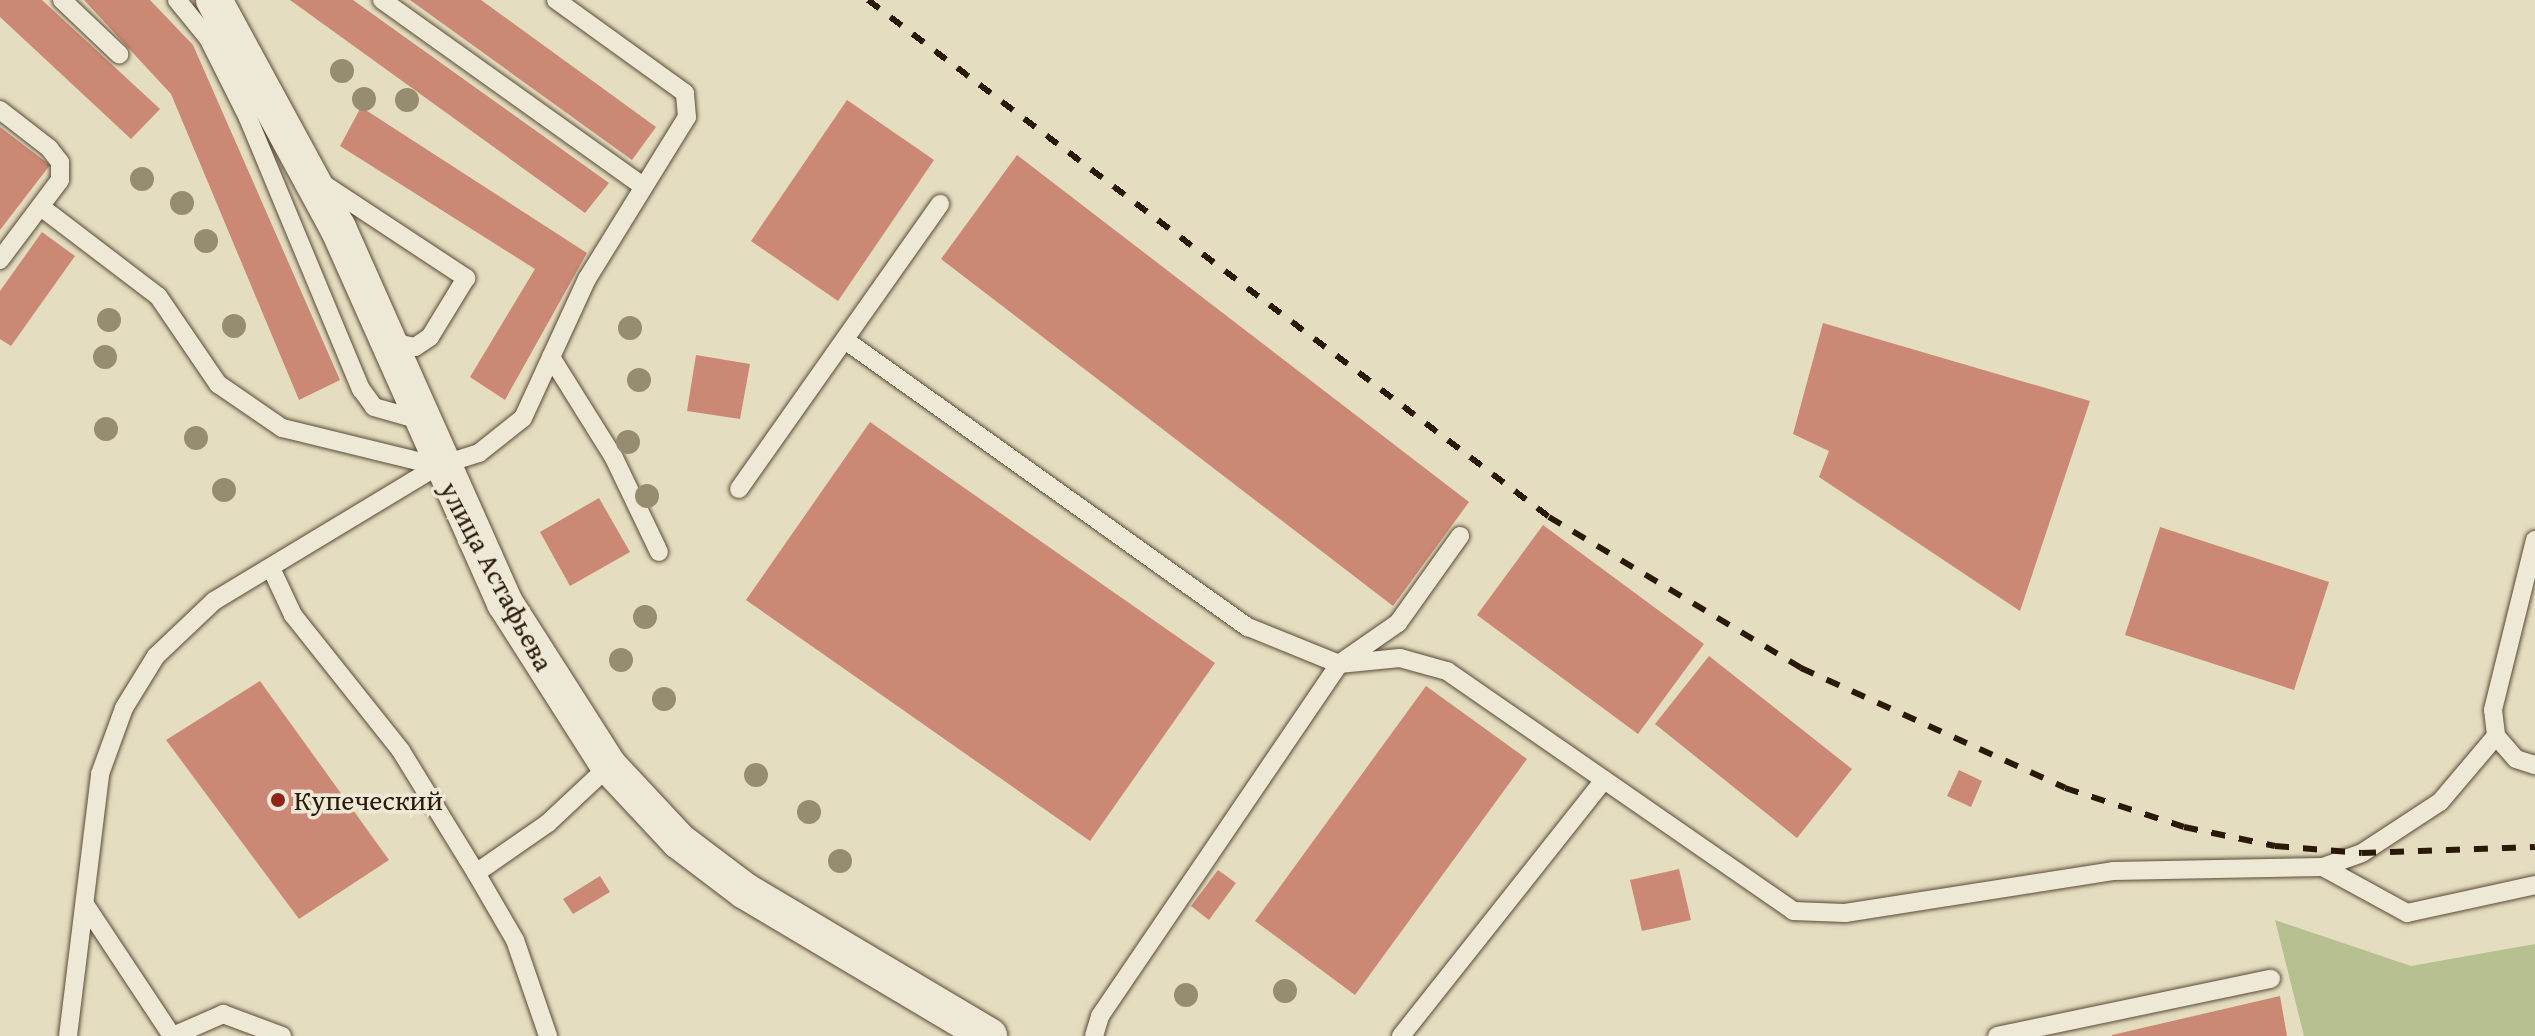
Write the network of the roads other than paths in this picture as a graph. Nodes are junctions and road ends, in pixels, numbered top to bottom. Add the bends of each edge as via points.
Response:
1 (62, 0) edge
2 (177, 0) edge
3 (214, 0) edge
4 (382, 0) edge
5 (556, 0) edge
6 (119, 54) dead end
7 (0, 110) edge
8 (312, 178) junction
9 (640, 184) junction
10 (940, 204) dead end
11 (41, 207) junction
12 (0, 260) edge
13 (845, 340) junction
14 (386, 341) junction
15 (551, 357) junction
16 (420, 420) junction
17 (438, 466) junction
18 (739, 489) dead end
19 (1460, 536) dead end
20 (2535, 540) edge
21 (659, 552) dead end
22 (271, 568) junction
23 (1339, 664) junction
24 (2496, 736) junction
25 (2535, 765) edge
26 (609, 766) junction
27 (1604, 780) junction
28 (2323, 867) junction
29 (476, 873) junction
30 (2535, 885) edge
31 (86, 906) junction
32 (2271, 979) dead end
33 (68, 1036) edge
34 (172, 1036) edge
35 (282, 1036) edge
36 (548, 1036) edge
37 (989, 1036) edge
38 (1094, 1036) edge
39 (1401, 1036) edge
40 (1997, 1036) edge

1 - 6 lane
2 - 16 lane via 208,38 248,118 361,389 374,407
3 - 8 street, улица Астафьева
4 - 9 lane
5 - 9 lane via 685,93 687,117
7 - 11 lane via 60,162 60,180
8 - 14 street, улица Астафьева
8 - 14 lane via 466,278 430,337 415,347
9 - 15 lane
10 - 13 lane
11 - 12 lane
11 - 17 lane via 158,296 218,384 282,428
13 - 18 lane
13 - 23 lane via 1248,627
14 - 16 street, улица Астафьева
15 - 17 lane via 523,418 479,453
15 - 21 lane via 614,458
16 - 17 street, улица Астафьева
17 - 22 lane
17 - 26 street, улица Астафьева via 505,603
19 - 23 lane via 1398,623
20 - 24 lane via 2493,710
22 - 29 lane via 293,615 401,751
22 - 31 lane via 214,601 156,656 124,708 100,774
23 - 27 lane via 1400,658 1447,671
23 - 38 lane via 1100,1016
24 - 25 lane via 2516,759
24 - 28 lane via 2440,802 2362,853
26 - 29 lane via 548,823
26 - 37 street, улица Астафьева via 679,841 745,891
27 - 28 lane via 1793,911 1845,913 2113,871
27 - 39 lane
28 - 30 lane via 2407,913
29 - 36 lane via 515,940
31 - 33 lane
31 - 34 lane
32 - 40 lane
34 - 35 lane via 223,1014

